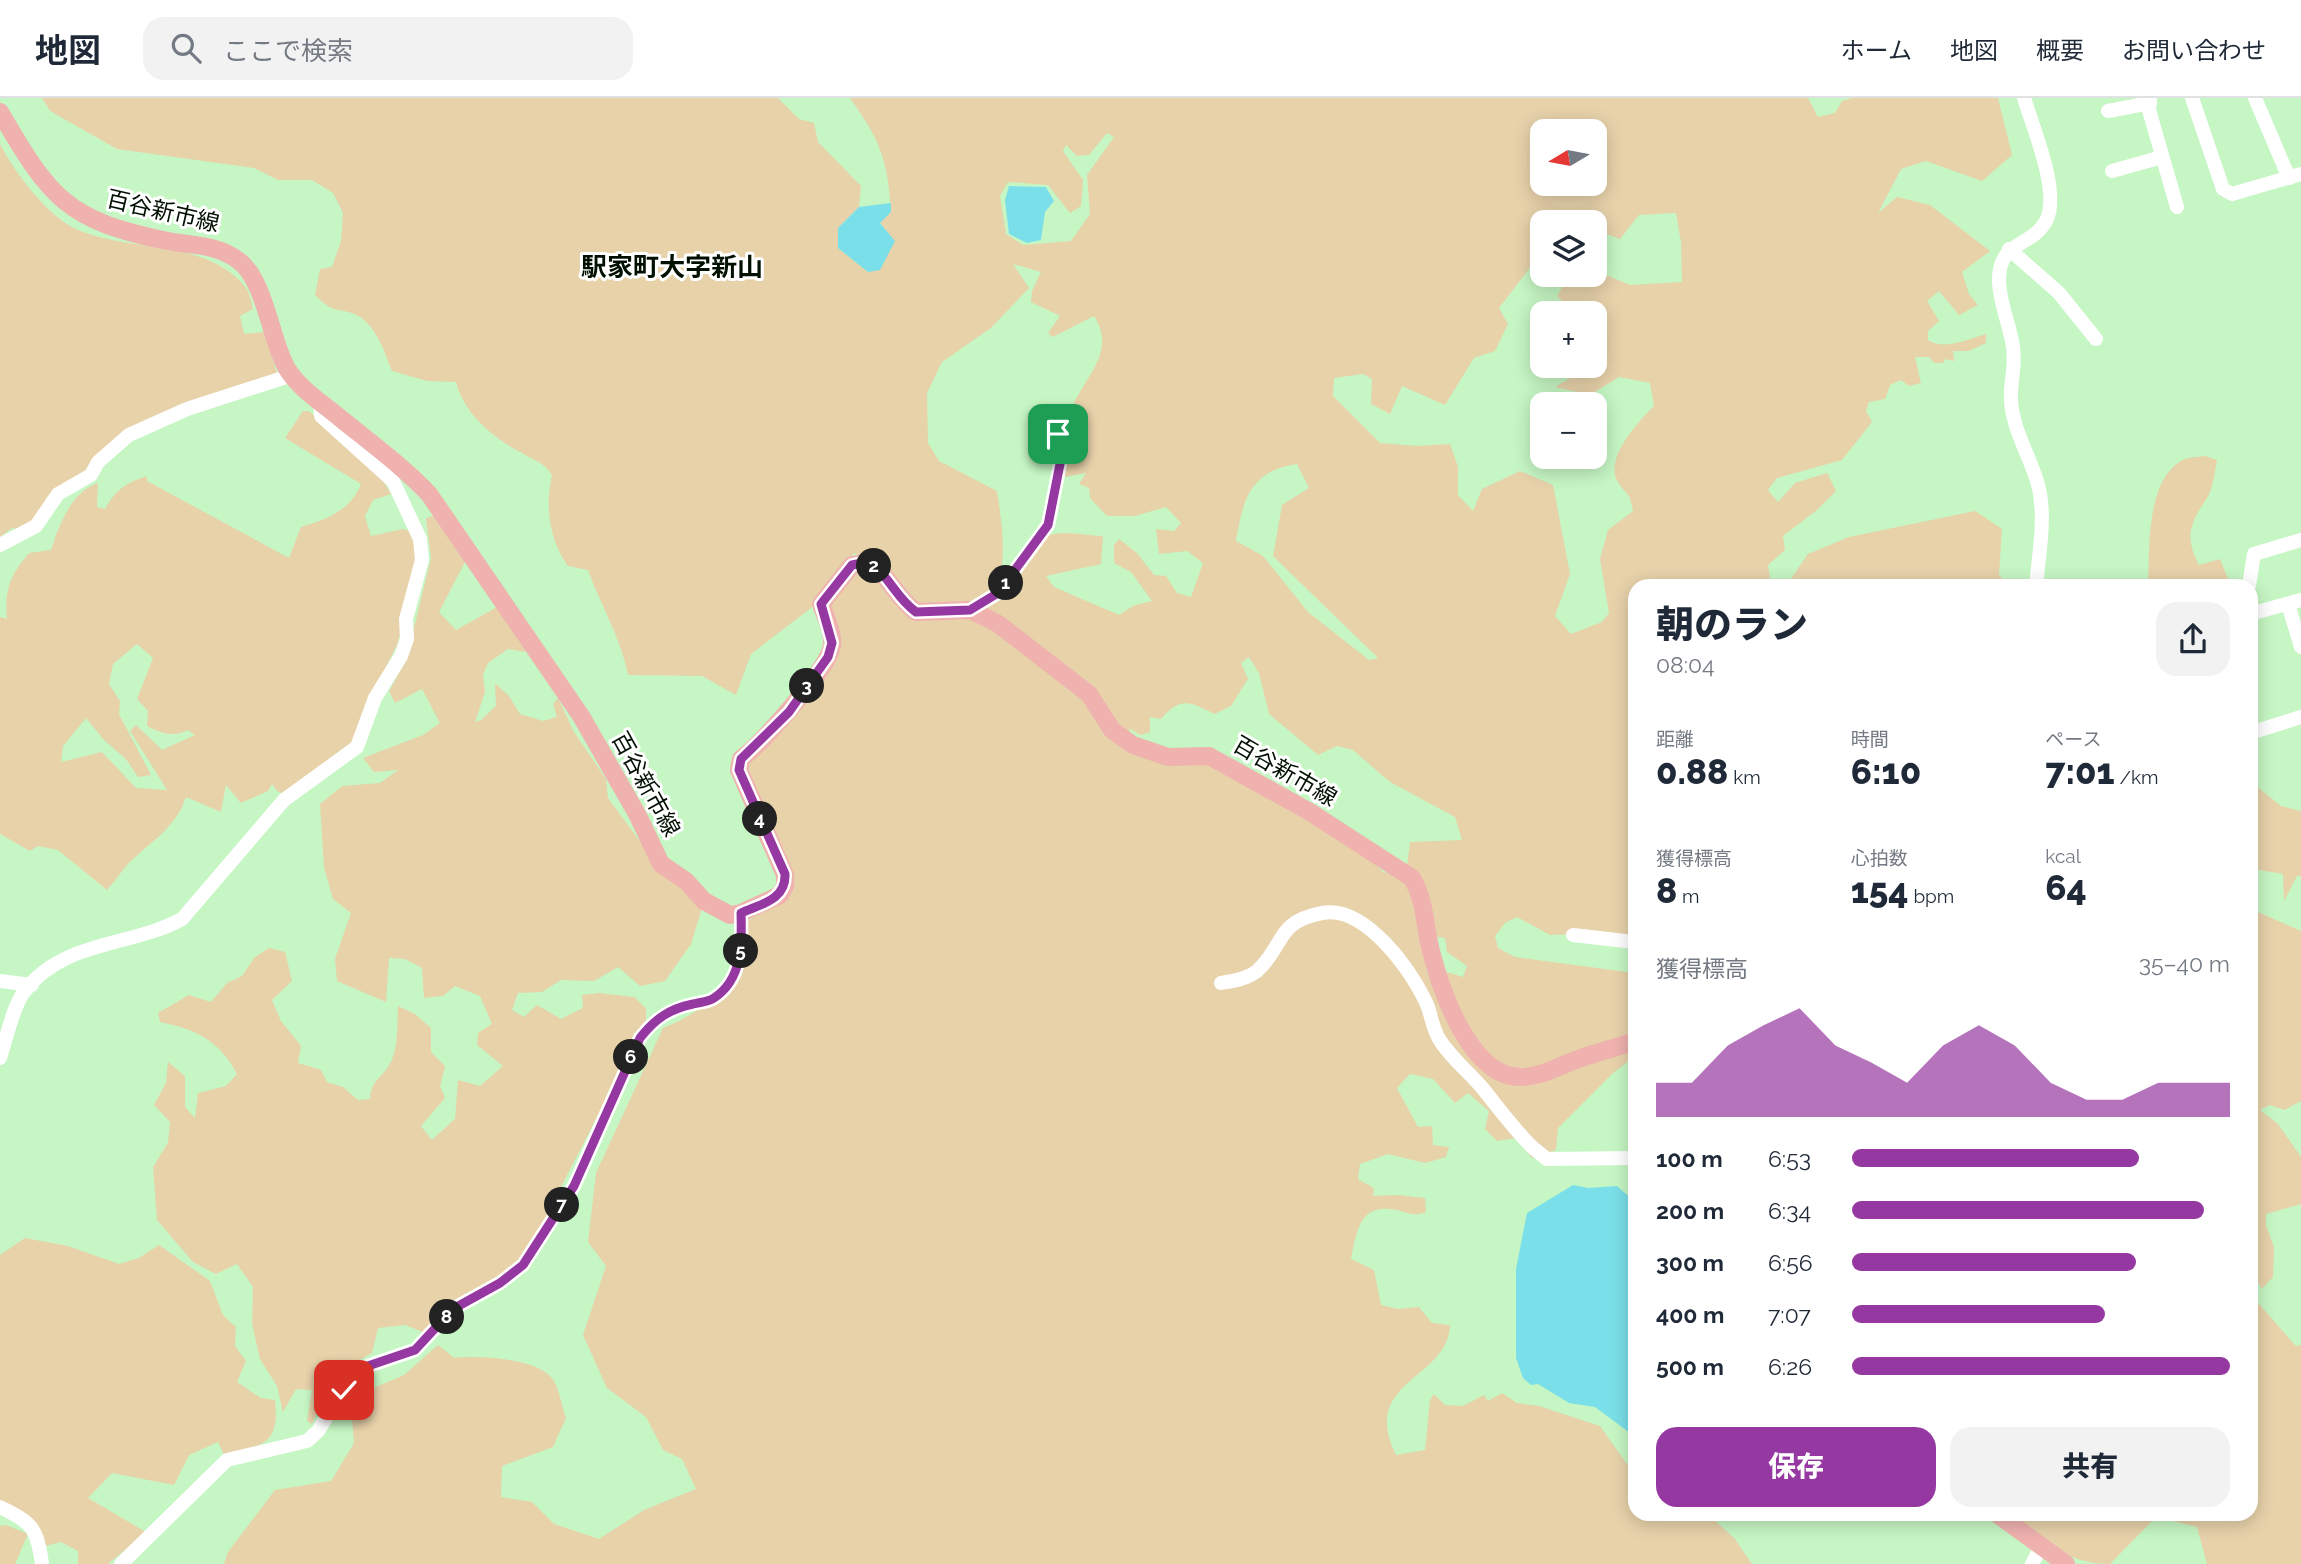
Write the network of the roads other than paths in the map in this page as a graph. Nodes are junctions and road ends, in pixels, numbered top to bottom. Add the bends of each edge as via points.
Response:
1 (2024, 98) edge
2 (2192, 98) edge
3 (2255, 98) edge
4 (2150, 101) edge
5 (0, 111) edge
6 (2108, 111) dead end
7 (2162, 157) junction
8 (2112, 172) dead end
9 (2295, 176) edge
10 (2177, 207) dead end
11 (2009, 249) junction
12 (2096, 339) dead end
13 (292, 375) junction
14 (320, 402) junction
15 (1058, 434) dead end
16 (2301, 540) edge
17 (0, 545) edge
18 (2036, 579) edge
19 (2250, 579) edge
20 (2295, 602) edge
21 (970, 610) junction
22 (2258, 612) edge
23 (2301, 647) edge
24 (2301, 717) edge
25 (2258, 730) edge
26 (741, 913) junction
27 (1573, 935) dead end
28 (1628, 941) edge
29 (0, 981) edge
30 (1222, 983) dead end
31 (32, 985) junction
32 (1628, 1043) edge
33 (0, 1058) edge
34 (1628, 1158) edge
35 (0, 1507) edge
36 (2006, 1521) edge
37 (2041, 1547) junction
38 (43, 1564) edge
39 (121, 1564) edge
40 (2032, 1564) edge
41 (2066, 1564) edge

1 - 11 street via 2049,181 2050,202 2047,220
2 - 9 street via 2223,189 2232,194
3 - 9 street
4 - 6 street
4 - 7 street
5 - 13 main road, 百谷新市線 via 28,160 78,214 121,231 220,248 242,263
7 - 8 street
7 - 10 street
11 - 12 street via 2059,293
11 - 18 street via 1999,280 2014,349 2011,400 2015,422 2038,483 2041,505
13 - 14 main road, 百谷新市線
13 - 17 street via 129,435 97,462 91,475 58,494 36,526
14 - 26 main road, 百谷新市線 via 429,494 581,716 661,864 704,901 730,915
14 - 31 street via 321,416 393,481 420,539 422,560 406,619 407,639 375,698 363,734 346,757 284,800 182,919 161,930 91,947
15 - 21 street via 1060,464 1048,525 998,593
16 - 19 street via 2254,554
20 - 22 street
20 - 23 street
21 - 26 main road, 百谷新市線 via 916,612 890,586 884,572 867,562 852,565 821,604 832,643 828,657 789,712 741,759 739,770 785,874 786,886 780,895
21 - 32 main road, 百谷新市線 via 997,623 1063,671 1089,694 1112,730 1133,745 1168,757 1209,756 1310,812 1412,878 1422,895 1430,947 1448,1005 1488,1068 1501,1074 1531,1076
24 - 25 street
26 - 39 street via 738,964 725,988 713,999 676,1008 654,1020 640,1038 574,1186 523,1265 453,1309 415,1350 362,1368 307,1441 227,1461
27 - 28 street
29 - 31 street
30 - 34 street via 1257,971 1286,930 1302,917 1326,912 1363,924 1382,937 1408,971 1438,1039 1532,1147 1547,1159
31 - 33 street via 23,993
35 - 38 street via 37,1531
36 - 37 main road
37 - 40 street
37 - 41 main road

